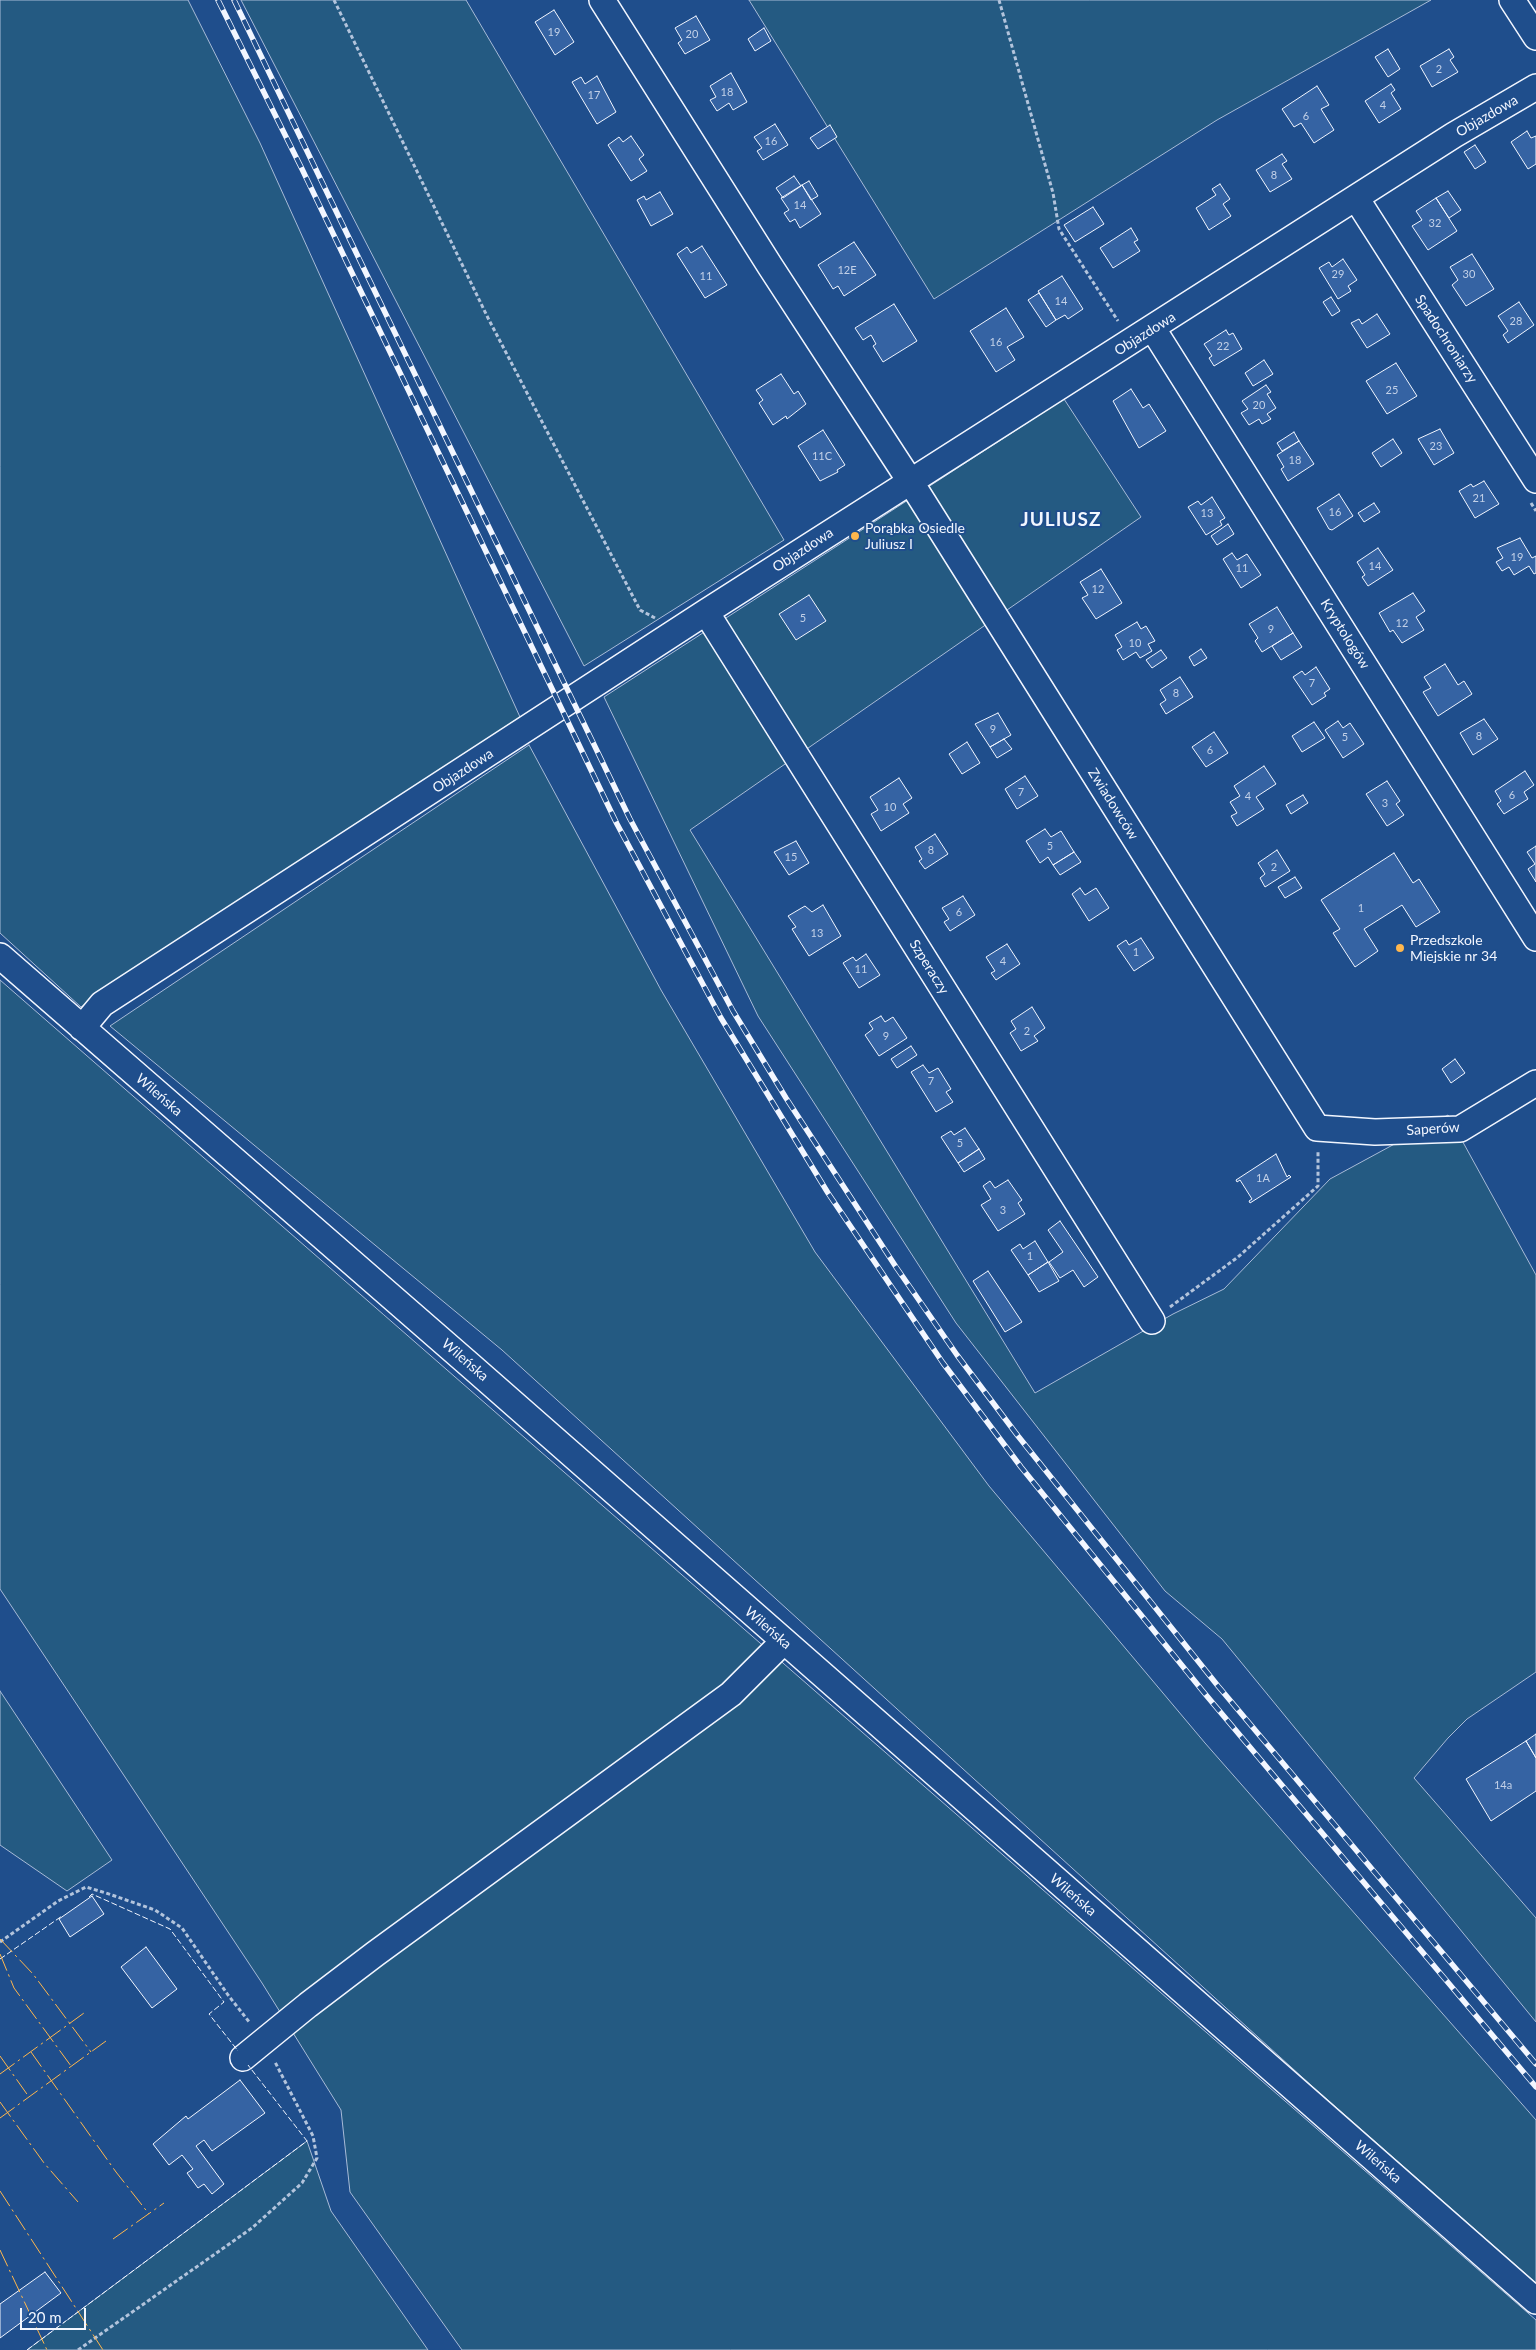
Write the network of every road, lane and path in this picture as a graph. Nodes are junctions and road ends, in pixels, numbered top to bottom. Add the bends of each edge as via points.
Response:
1 (334, 0) edge
2 (602, 0) edge
3 (999, 0) edge
4 (1512, 0) edge
5 (1536, 37) edge
6 (1536, 88) edge
7 (1356, 198) junction
8 (1145, 334) junction
9 (1536, 480) edge
10 (910, 481) junction
11 (706, 612) junction
12 (677, 631) junction
13 (1536, 938) edge
14 (0, 956) edge
15 (82, 1028) junction
16 (1536, 1083) edge
17 (1317, 1128) junction
18 (1152, 1321) joint
19 (783, 1642) junction
20 (0, 1942) edge
21 (264, 2041) junction
22 (243, 2058) dead end
23 (1536, 2301) edge
24 (78, 2350) edge

1 - 12 path via 488,318 640,610
2 - 10 street, Zwiadowców
3 - 8 path via 1053,193 1059,230 1120,324
4 - 5 street
6 - 7 street, Objazdowa via 1454,135
7 - 8 street, Objazdowa
7 - 9 street, Spadochroniarzy
8 - 10 street, Objazdowa
8 - 13 street, Kryptologów
10 - 11 street, Objazdowa
10 - 17 street, Zwiadowców
11 - 12 street, Objazdowa
11 - 18 street, Szperaczy
12 - 15 street, Objazdowa via 102,1004
14 - 15 street, Wileńska
15 - 19 street, Wileńska
16 - 17 street, Saperów via 1460,1130 1374,1132
17 - 18 path via 1318,1186 1238,1258
19 - 21 street via 732,1694 492,1868
19 - 23 street, Wileńska
20 - 21 path via 58,1901 86,1888 155,1910 182,1928
21 - 22 street
21 - 24 path via 314,2136 317,2158 302,2183 252,2228

